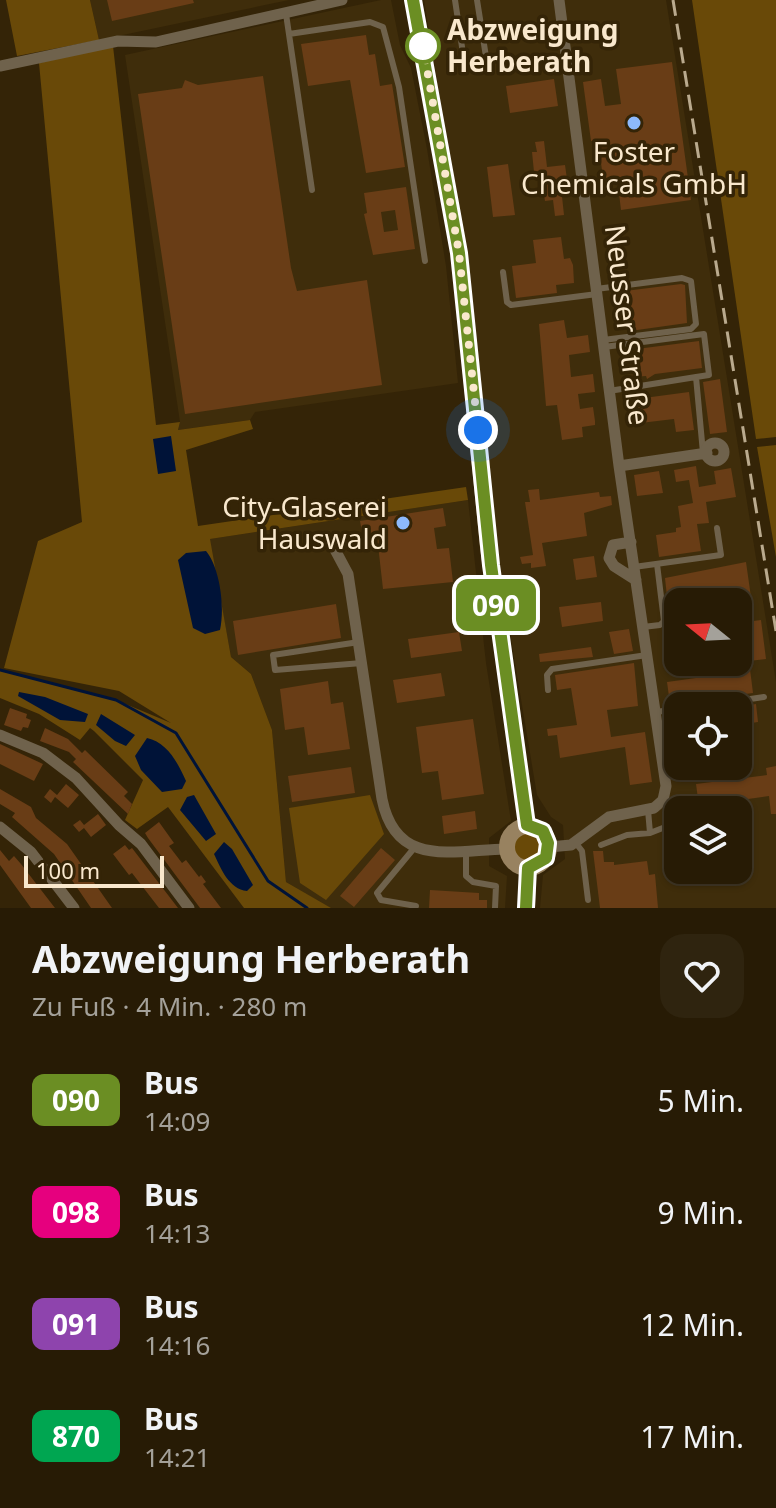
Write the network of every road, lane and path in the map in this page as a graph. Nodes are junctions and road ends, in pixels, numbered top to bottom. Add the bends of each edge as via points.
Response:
1 (342, 0) edge
2 (413, 0) edge
3 (455, 0) edge
4 (477, 0) edge
5 (559, 0) edge
6 (286, 14) junction
7 (289, 34) junction
8 (0, 66) edge
9 (312, 190) dead end
10 (425, 261) dead end
11 (503, 272) dead end
12 (597, 292) junction
13 (603, 343) junction
14 (696, 377) junction
15 (609, 391) junction
16 (705, 453) joint
17 (619, 466) junction
18 (717, 528) dead end
19 (631, 542) junction
20 (333, 546) dead end
21 (657, 564) junction
22 (634, 567) junction
23 (636, 580) junction
24 (643, 627) junction
25 (359, 642) junction
26 (647, 655) junction
27 (362, 663) junction
28 (548, 690) dead end
29 (764, 697) dead end
30 (752, 699) edge
31 (664, 711) edge
32 (656, 712) junction
33 (0, 735) edge
34 (648, 810) junction
35 (527, 825) junction
36 (0, 827) edge
37 (664, 828) edge
38 (650, 833) junction
39 (575, 842) junction
40 (601, 845) dead end
41 (415, 847) junction
42 (549, 847) junction
43 (506, 849) junction
44 (466, 852) junction
45 (528, 868) junction
46 (588, 900) dead end
47 (416, 906) edge
48 (74, 908) edge
49 (189, 908) edge
50 (495, 908) edge
51 (527, 908) edge

1 - 6 street
2 - 35 main road via 459,253 489,556
3 - 4 lane via 465,67 487,63
5 - 12 street, Neusser Straße
6 - 7 lane
6 - 8 street via 156,42 127,41
7 - 9 lane
7 - 10 lane via 370,22 383,27 402,107
11 - 12 lane via 511,305
12 - 13 street, Neusser Straße
12 - 13 lane via 682,278 691,281 696,324 691,329
13 - 14 lane via 624,347 704,334 709,375
13 - 15 street, Neusser Straße
14 - 15 lane
14 - 16 lane
15 - 17 street, Neusser Straße
16 - 17 street, Neusser Straße
17 - 19 street, Neusser Straße
18 - 21 lane via 721,555
19 - 22 street, Neusser Straße
19 - 23 street via 613,545 609,558
20 - 25 street via 348,574
21 - 22 lane
21 - 24 lane via 664,621
22 - 23 street, Neusser Straße
23 - 24 street, Neusser Straße
24 - 26 street, Neusser Straße
25 - 27 street
25 - 27 lane via 273,655 275,670
26 - 28 lane via 552,669
26 - 32 street, Neusser Straße
27 - 41 street via 385,815 398,835
29 - 30 lane
31 - 32 lane
32 - 34 street, Neusser Straße via 666,790 661,803
33 - 49 street via 43,753 81,783 144,847
34 - 38 lane
34 - 39 street via 609,817
35 - 42 main road via 543,831
35 - 43 main road via 512,832
36 - 48 street via 31,852
37 - 38 lane
38 - 40 lane
39 - 42 street
39 - 46 lane via 582,851
41 - 44 street
41 - 47 lane via 377,893 381,900
42 - 45 main road via 542,863
43 - 44 street
43 - 45 main road via 512,861
44 - 50 lane via 466,876 496,886
45 - 51 main road

